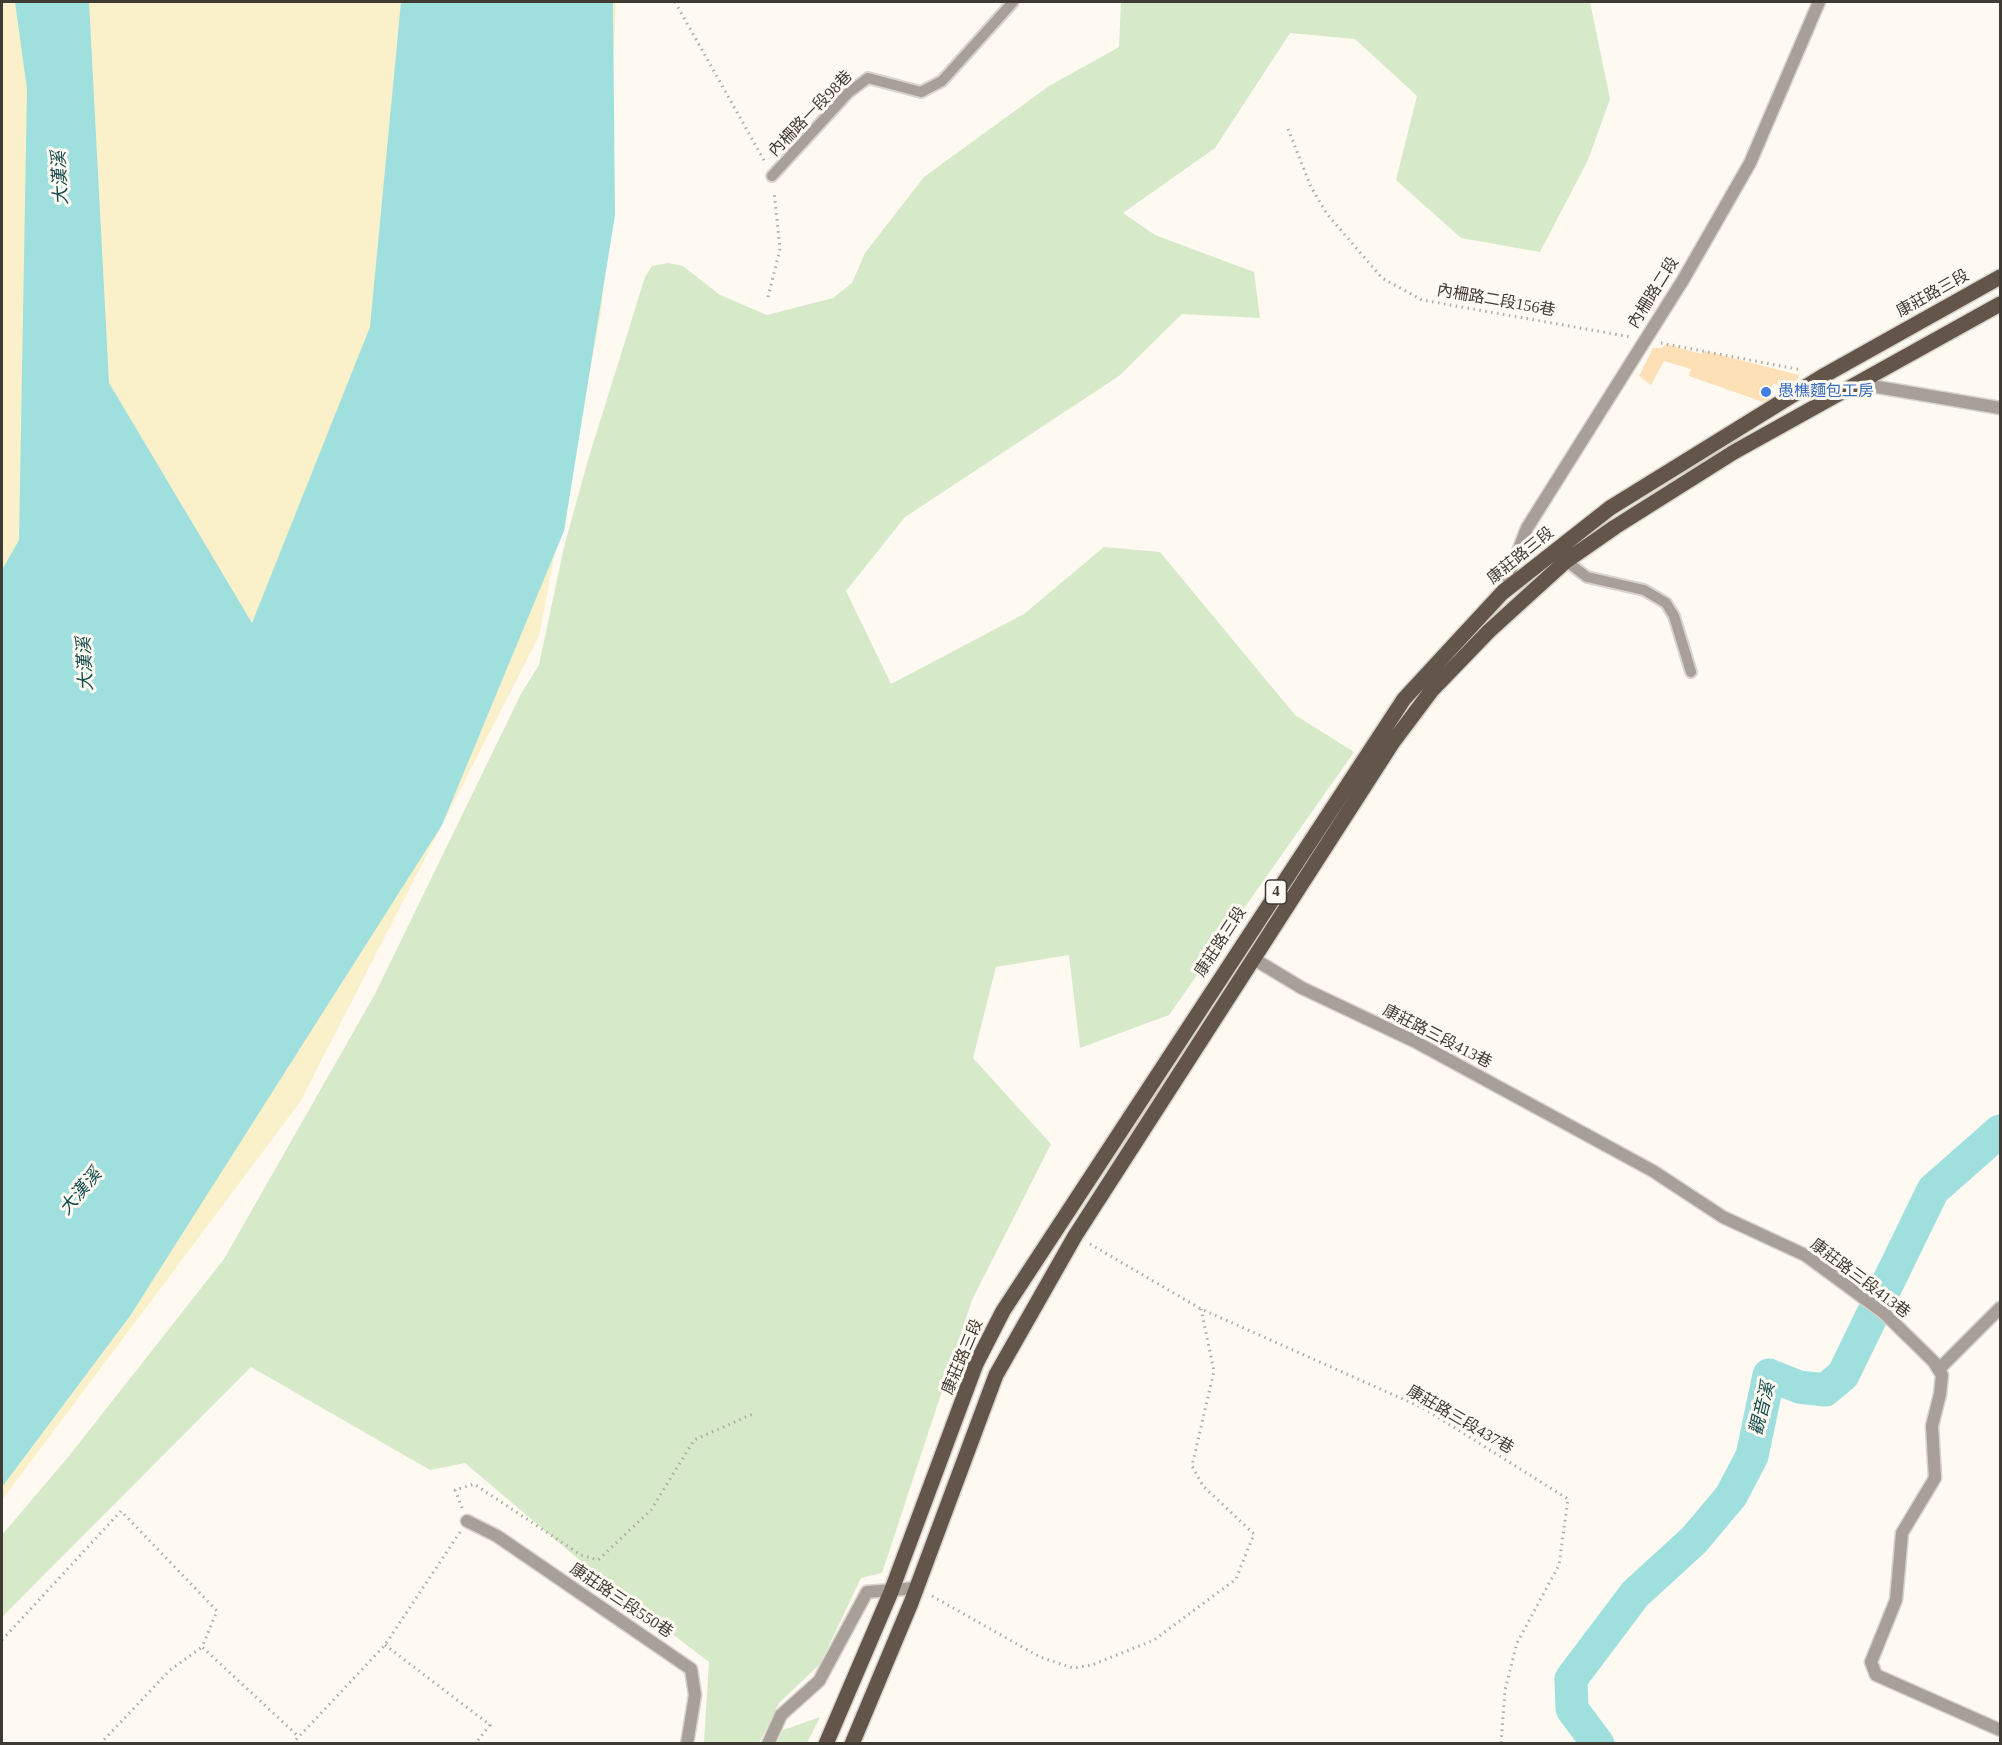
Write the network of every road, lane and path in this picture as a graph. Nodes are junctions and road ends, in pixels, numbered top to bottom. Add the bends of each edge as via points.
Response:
1 (675, 2) edge
2 (1013, 2) edge
3 (1820, 2) edge
4 (1288, 129) dead end
5 (772, 176) junction
6 (2001, 277) edge
7 (768, 297) dead end
8 (2001, 304) edge
9 (1645, 339) junction
10 (1826, 375) junction
11 (1860, 384) junction
12 (2001, 408) edge
13 (1561, 557) junction
14 (1502, 593) junction
15 (1691, 672) dead end
16 (1254, 958) junction
17 (1075, 1236) junction
18 (2001, 1308) edge
19 (1201, 1309) junction
20 (1938, 1369) junction
21 (467, 1521) dead end
22 (917, 1588) junction
23 (891, 1592) junction
24 (2, 1640) edge
25 (385, 1645) dead end
26 (202, 1647) junction
27 (2001, 1730) edge
28 (100, 1743) edge
29 (292, 1743) edge
30 (475, 1743) edge
31 (687, 1743) edge
32 (768, 1743) edge
33 (826, 1743) edge
34 (852, 1743) edge
35 (1501, 1743) edge

1 - 5 path
2 - 5 lane, 內柵路一段98巷 via 942,81 921,92 868,78 848,93
3 - 9 street, 內柵路二段 via 1750,163
4 - 9 path, 內柵路二段156巷 via 1311,187 1327,214 1382,278 1422,300
5 - 7 path via 780,249
6 - 10 main road, 康莊路三段 / 4
8 - 11 main road, 康莊路三段 / 4
9 - 10 path, 內柵路二段156巷
9 - 14 street, 內柵路二段 via 1527,528
10 - 13 main road, 康莊路三段 / 4 via 1610,508
11 - 12 street
11 - 13 main road, 康莊路三段 / 4 via 1837,393 1734,452
13 - 14 main road, 康莊路三段 / 4
13 - 15 lane via 1587,577 1644,590 1666,603 1674,616
13 - 16 main road, 康莊路三段 / 4 via 1432,690 1393,742
14 - 23 main road, 康莊路三段 / 4 via 1404,699 1003,1311 976,1365
16 - 17 main road, 康莊路三段 / 4
16 - 20 street, 康莊路三段413巷 via 1302,988 1414,1041 1653,1171 1723,1217 1805,1255 1884,1313
17 - 19 path, 康莊路三段437巷
17 - 22 main road, 康莊路三段 / 4 via 996,1375
18 - 20 street
19 - 22 path via 1214,1371 1192,1466 1203,1486 1254,1534 1236,1579 1154,1640 1092,1665 1073,1668 1041,1657
19 - 35 path, 康莊路三段437巷 via 1423,1408 1568,1499 1558,1565 1517,1643 1505,1690
20 - 27 street via 1942,1375 1932,1426 1935,1478 1902,1533 1896,1600 1871,1662 1876,1675
21 - 31 street, 康莊路三段550巷 via 497,1536 692,1669 695,1695
22 - 23 street
22 - 34 main road, 康莊路三段 / 4
23 - 32 street via 867,1592 819,1681 781,1716
23 - 33 main road, 康莊路三段 / 4
24 - 26 path via 121,1511 217,1611
25 - 30 path via 490,1725
26 - 28 path via 170,1670
26 - 29 path via 298,1736

